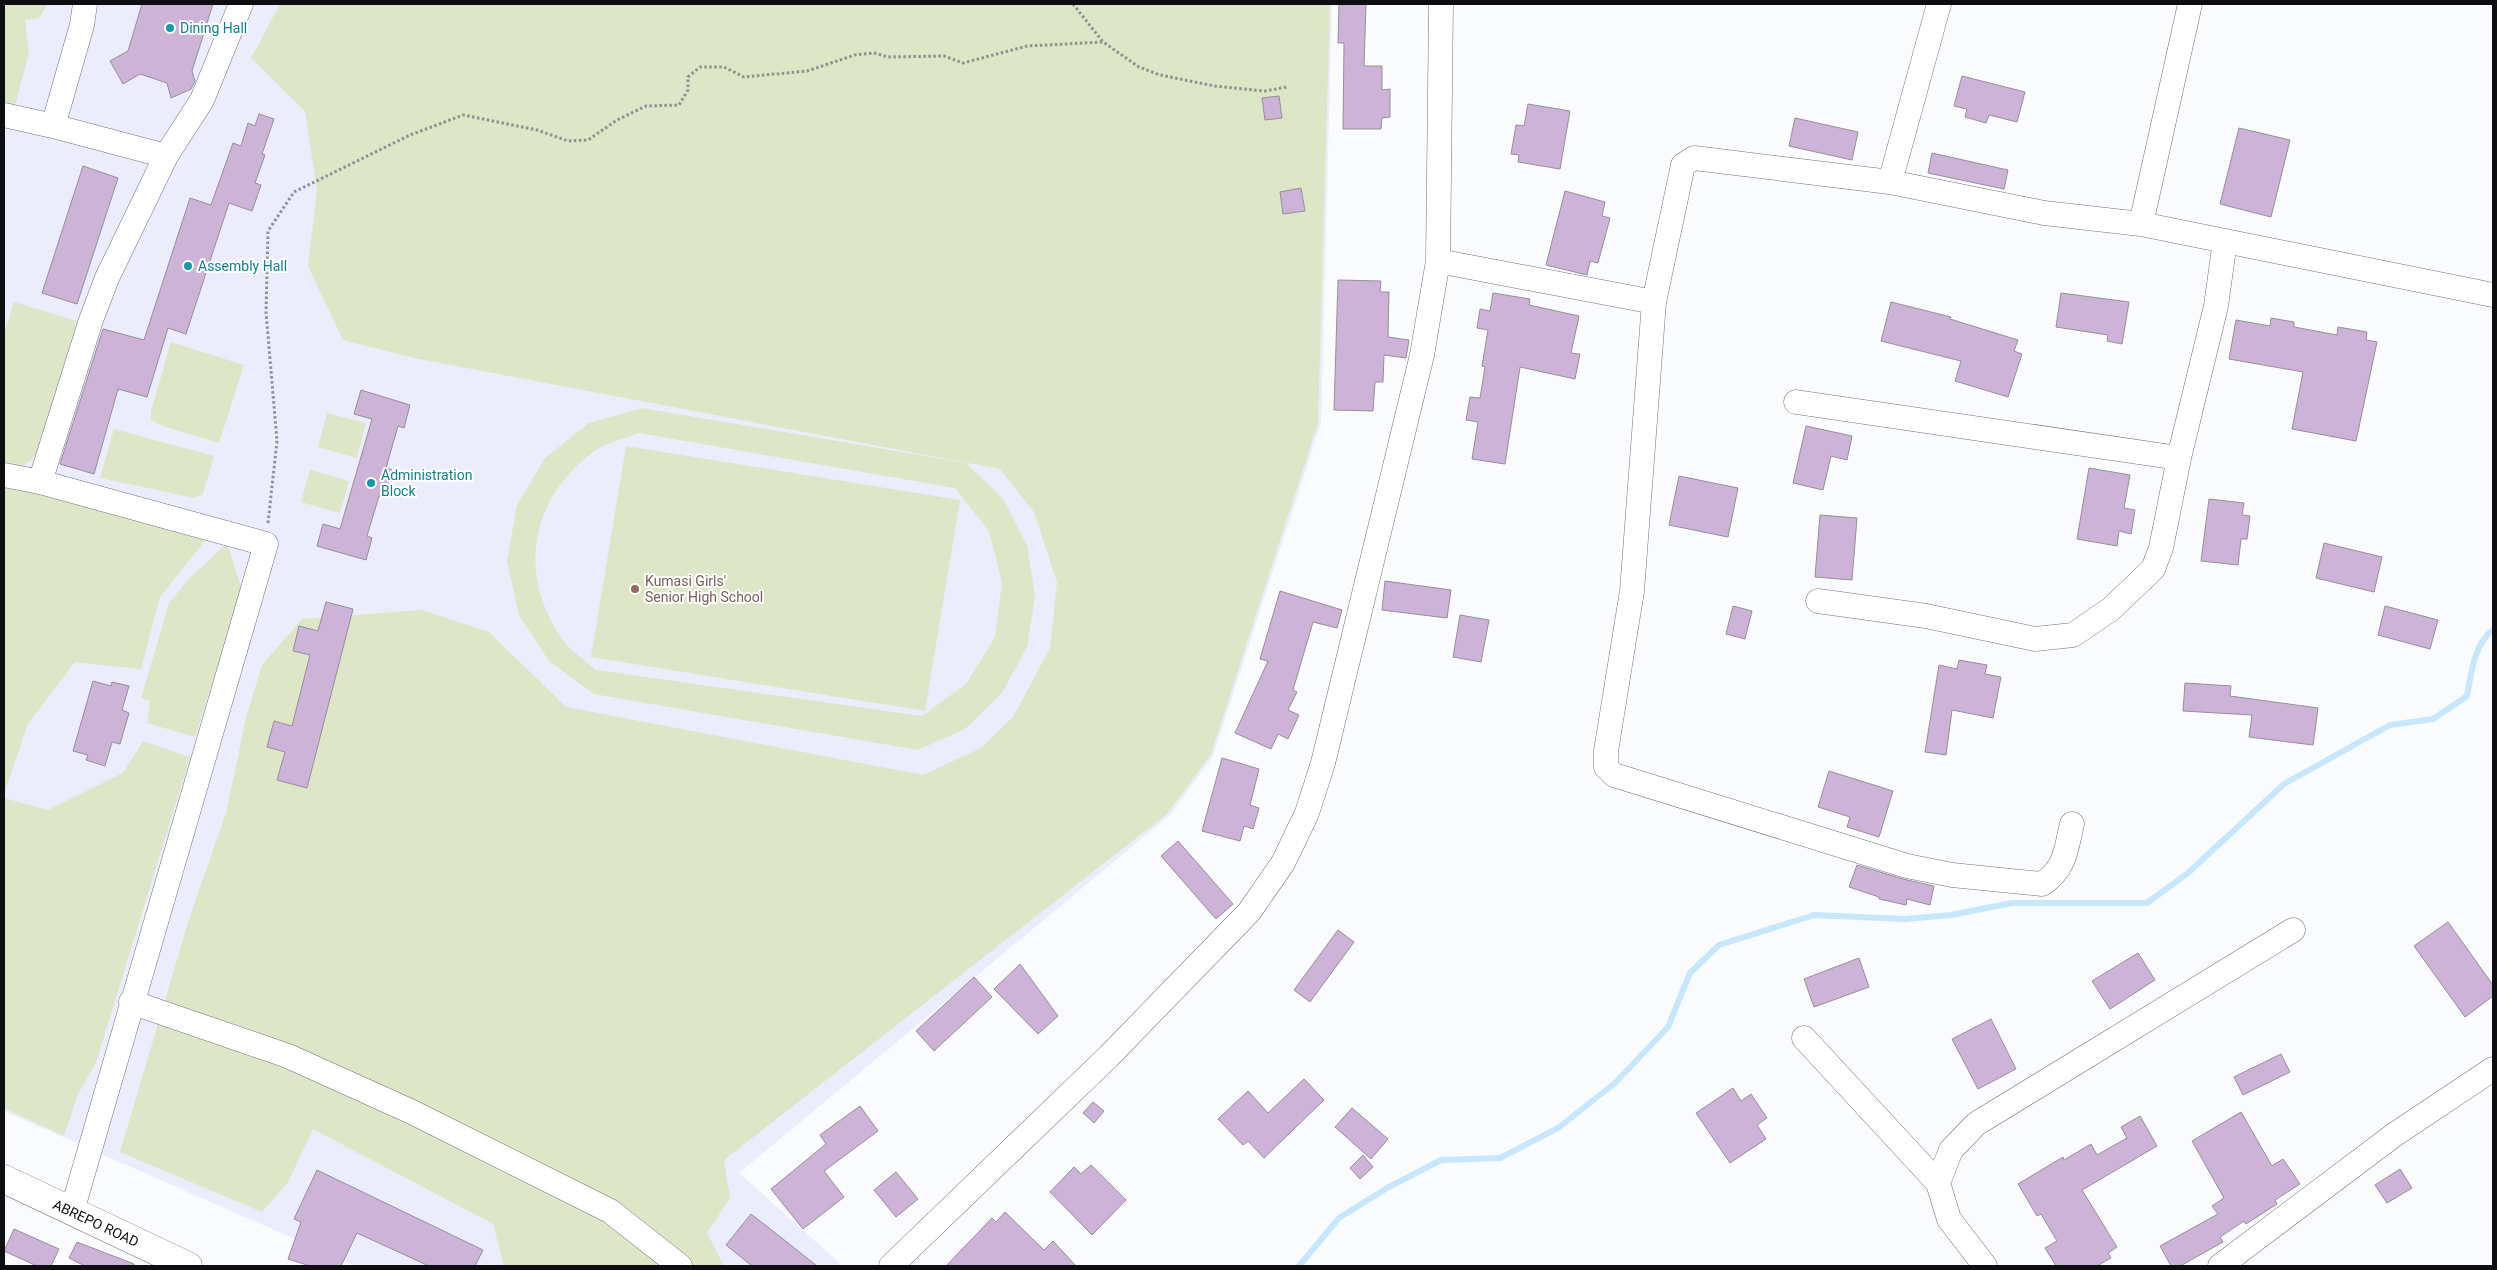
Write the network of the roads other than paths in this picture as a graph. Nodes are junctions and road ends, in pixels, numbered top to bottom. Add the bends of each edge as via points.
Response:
1 (85, 4) edge
2 (241, 4) edge
3 (1441, 4) edge
4 (1939, 4) edge
5 (2190, 4) edge
6 (4, 115) edge
7 (53, 126) junction
8 (166, 156) junction
9 (1890, 182) junction
10 (2141, 224) junction
11 (2224, 242) junction
12 (1438, 261) junction
13 (2493, 295) edge
14 (1654, 302) junction
15 (1796, 402) dead end
16 (2179, 458) junction
17 (4, 475) edge
18 (40, 482) junction
19 (1818, 601) dead end
20 (2072, 824) dead end
21 (2293, 930) dead end
22 (131, 1002) junction
23 (1804, 1038) dead end
24 (2493, 1069) edge
25 (4, 1179) edge
26 (1938, 1183) junction
27 (72, 1211) junction
28 (188, 1266) edge
29 (680, 1266) edge
30 (891, 1266) edge
31 (1985, 1266) edge
32 (2220, 1266) edge

1 - 7 street
2 - 8 street via 202,100
3 - 12 street
4 - 9 street
5 - 10 street
6 - 7 street
7 - 8 street
8 - 18 street via 107,278
9 - 10 street via 2044,214
9 - 14 street via 1694,158 1689,160 1683,165
10 - 11 street
11 - 13 street
11 - 16 street via 2216,306
12 - 14 street
12 - 30 street via 1422,355 1324,763 1307,813 1283,863 1249,912 1205,958 1109,1056
14 - 20 street via 1632,591 1606,767 1614,775 1907,866 1952,875 2042,884 2055,876 2062,863
15 - 16 street
16 - 19 street via 2161,548 2153,569 2111,609 2073,635 2035,639 1926,616
17 - 18 street
18 - 22 street via 266,544
21 - 26 street via 1976,1124 1951,1150
22 - 27 street
22 - 29 street via 288,1056 412,1112 610,1211
23 - 26 street
24 - 32 street via 2394,1134
25 - 27 main road, ABREPO ROAD
26 - 31 street via 1949,1219
27 - 28 main road, ABREPO ROAD

